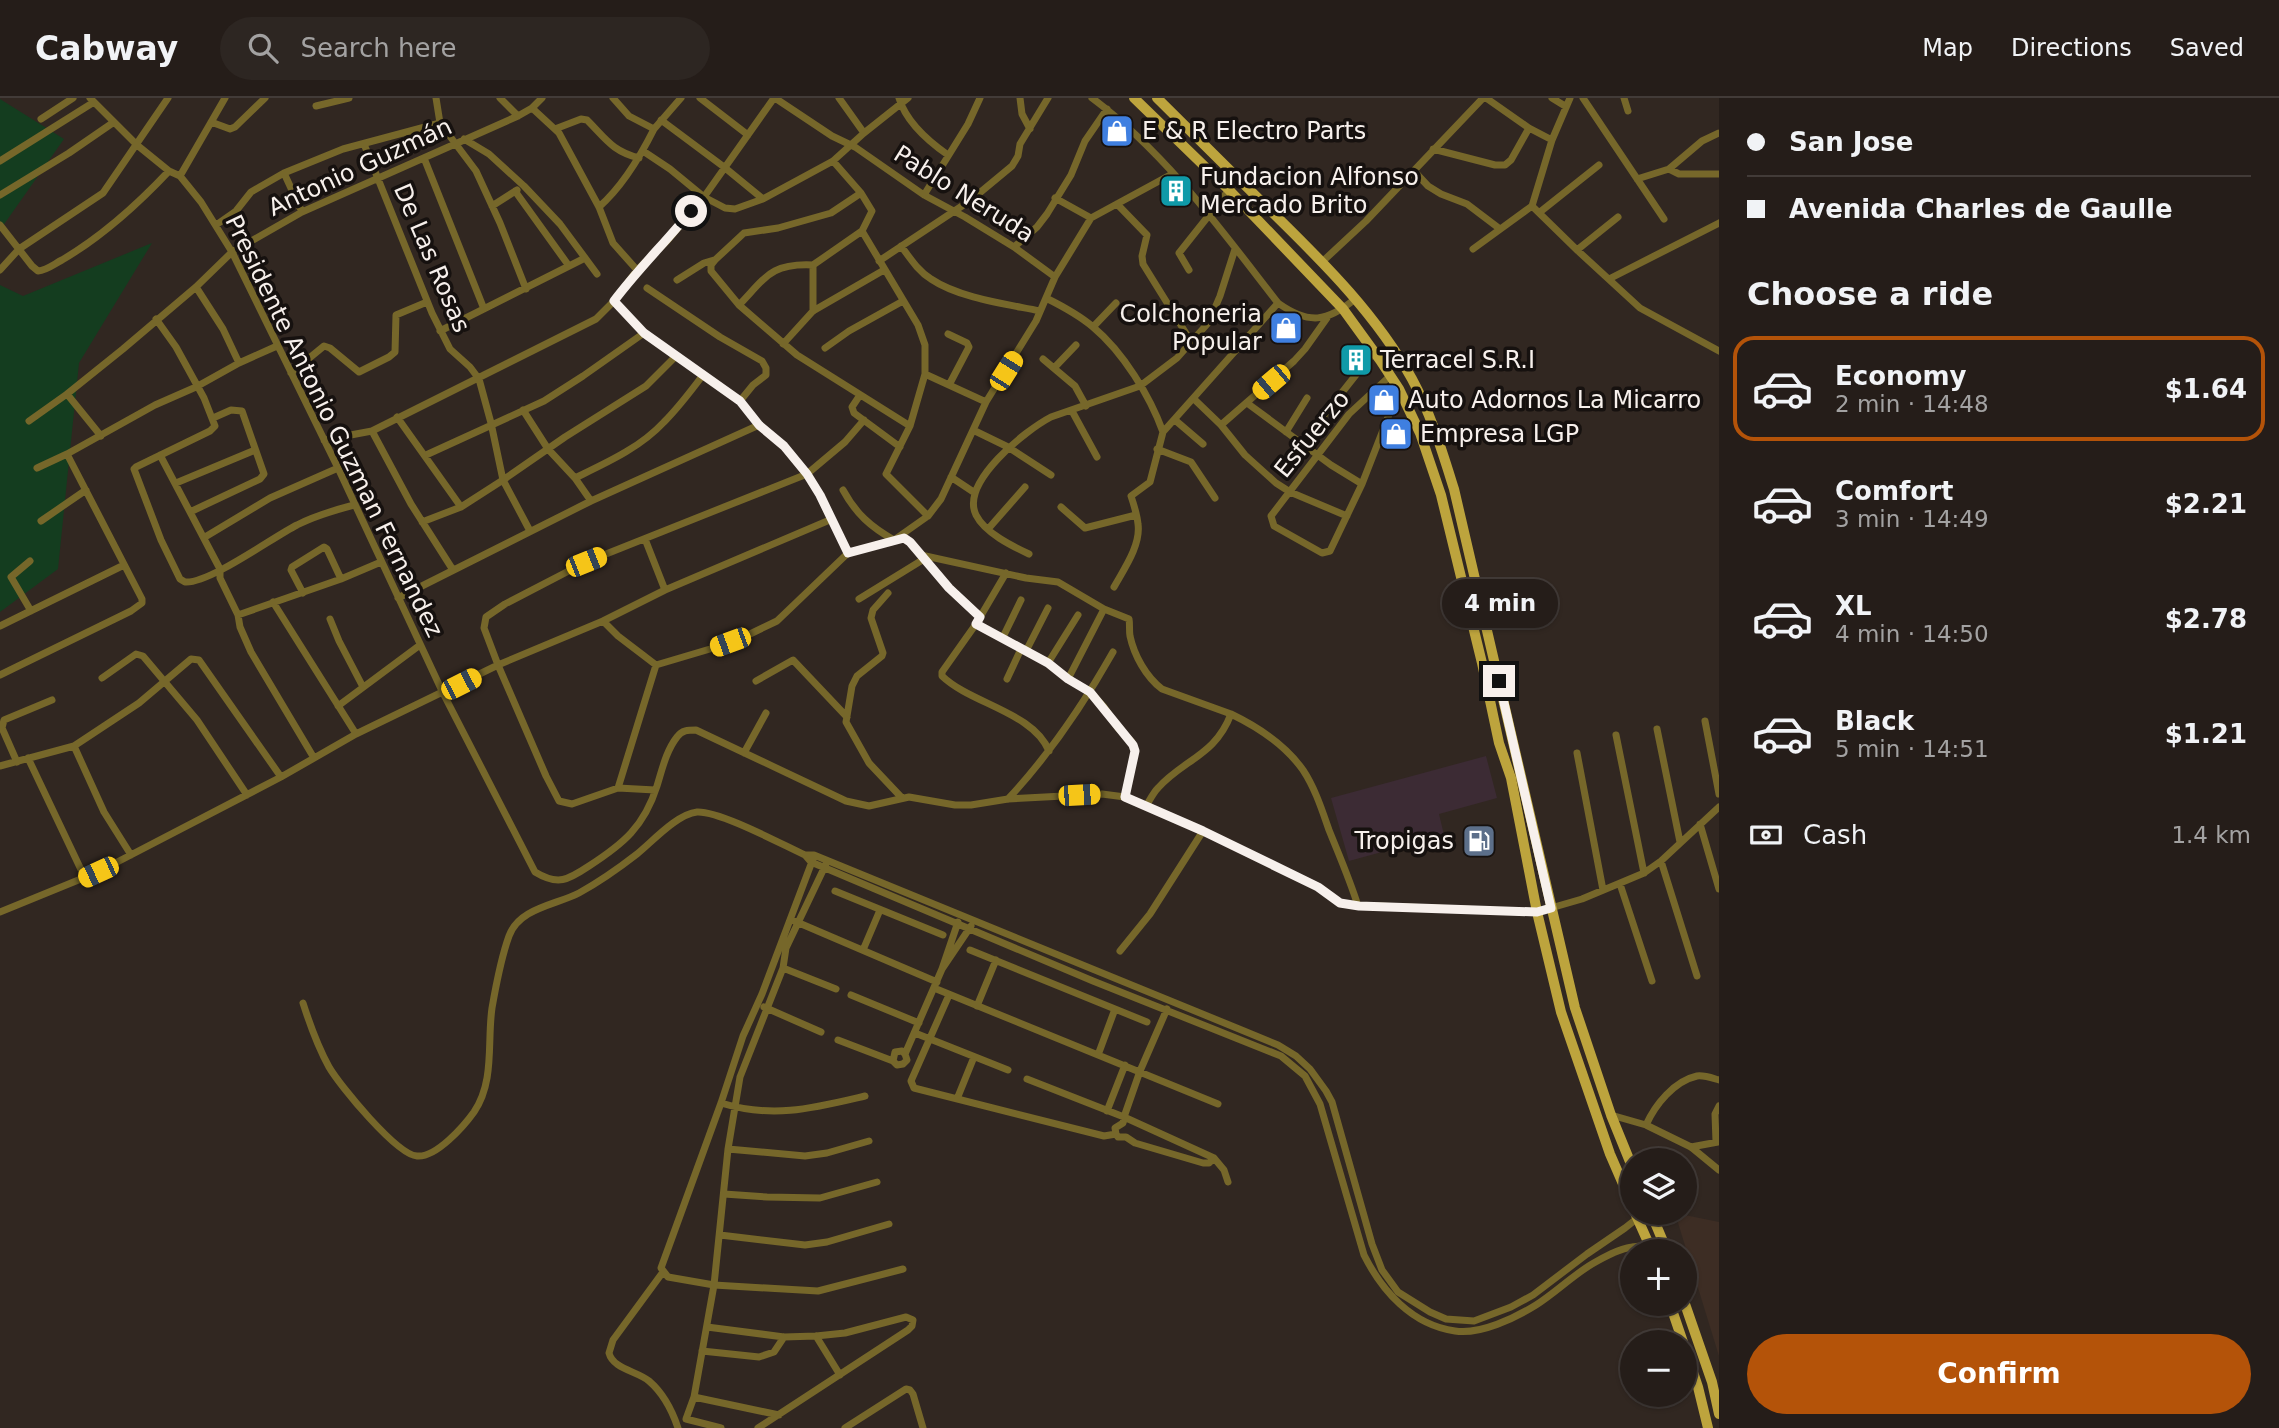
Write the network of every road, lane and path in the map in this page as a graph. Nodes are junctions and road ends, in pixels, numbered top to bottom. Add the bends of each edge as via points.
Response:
1 (73, 98) edge
2 (167, 98) edge
3 (225, 98) edge
4 (265, 98) edge
5 (349, 98) edge
6 (436, 98) edge
7 (500, 98) edge
8 (542, 98) edge
9 (613, 98) edge
10 (681, 98) edge
11 (701, 98) edge
12 (774, 98) edge
13 (839, 98) edge
14 (908, 98) edge
15 (981, 98) edge
16 (1020, 98) edge
17 (1048, 98) edge
18 (1092, 98) edge
19 (1134, 98) edge
20 (1157, 98) edge
21 (1485, 98) edge
22 (1552, 98) edge
23 (1570, 98) edge
24 (1584, 98) edge
25 (1624, 98) edge
26 (92, 100) edge
27 (900, 101) edge
28 (316, 106) dead end
29 (1565, 106) junction
30 (531, 108) junction
31 (1107, 108) junction
32 (1628, 111) dead end
33 (518, 116) junction
34 (41, 119) dead end
35 (661, 120) junction
36 (114, 122) junction
37 (211, 122) junction
38 (440, 122) junction
39 (1529, 128) junction
40 (555, 129) junction
41 (654, 129) junction
42 (1030, 129) junction
43 (864, 133) junction
44 (1719, 133) edge
45 (748, 135) junction
46 (464, 139) junction
47 (1552, 140) junction
48 (364, 144) junction
49 (456, 144) junction
50 (137, 145) junction
51 (850, 145) junction
52 (1433, 149) junction
53 (641, 154) junction
54 (948, 155) junction
55 (424, 158) junction
56 (0, 161) edge
57 (834, 161) junction
58 (1599, 165) dead end
59 (724, 167) junction
60 (1669, 169) junction
61 (169, 171) junction
62 (1414, 172) junction
63 (285, 173) junction
64 (1172, 174) junction
65 (1719, 174) edge
66 (180, 176) junction
67 (377, 178) junction
68 (1637, 179) junction
69 (524, 186) junction
70 (1229, 190) junction
71 (515, 191) junction
72 (861, 194) junction
73 (0, 195) edge
74 (924, 195) junction
75 (760, 196) junction
76 (704, 197) junction
77 (1055, 198) junction
78 (1117, 204) junction
79 (492, 206) junction
80 (599, 206) junction
81 (1532, 206) junction
82 (302, 212) junction
83 (954, 212) junction
84 (1540, 212) junction
85 (1208, 215) junction
86 (1618, 217) dead end
87 (1091, 218) junction
88 (1664, 219) dead end
89 (1719, 223) edge
90 (0, 225) edge
91 (216, 225) junction
92 (1500, 229) junction
93 (862, 231) junction
94 (901, 246) junction
95 (1014, 247) junction
96 (19, 249) junction
97 (1235, 249) junction
98 (1473, 249) dead end
99 (1577, 250) junction
100 (232, 252) junction
101 (584, 258) junction
102 (715, 260) junction
103 (878, 261) junction
104 (1322, 262) junction
105 (813, 265) junction
106 (569, 266) junction
107 (0, 270) edge
108 (637, 270) junction
109 (884, 270) junction
110 (1189, 270) dead end
111 (597, 274) dead end
112 (1055, 277) junction
113 (1609, 279) junction
114 (677, 280) dead end
115 (196, 287) junction
116 (647, 288) dead end
117 (526, 289) junction
118 (1046, 298) junction
119 (1355, 299) junction
120 (614, 301) junction
121 (903, 301) junction
122 (427, 302) junction
123 (1116, 303) dead end
124 (1278, 303) junction
125 (739, 305) junction
126 (484, 309) junction
127 (1343, 309) junction
128 (813, 311) junction
129 (1040, 311) junction
130 (1326, 317) junction
131 (156, 319) junction
132 (1093, 327) junction
133 (440, 331) junction
134 (644, 333) junction
135 (948, 334) dead end
136 (1192, 343) junction
137 (783, 344) junction
138 (1076, 345) dead end
139 (277, 346) junction
140 (824, 348) dead end
141 (1719, 351) edge
142 (1374, 352) junction
143 (675, 357) junction
144 (1043, 359) dead end
145 (239, 363) junction
146 (1054, 368) junction
147 (291, 373) junction
148 (925, 374) junction
149 (703, 375) junction
150 (1390, 376) junction
151 (479, 379) junction
152 (949, 385) junction
153 (1140, 386) junction
154 (196, 387) junction
155 (1399, 389) junction
156 (67, 394) junction
157 (860, 394) junction
158 (1307, 398) dead end
159 (1194, 399) junction
160 (740, 401) junction
161 (986, 402) junction
162 (1247, 403) junction
163 (1086, 405) junction
164 (523, 410) junction
165 (1072, 411) junction
166 (397, 416) junction
167 (213, 418) junction
168 (864, 420) junction
169 (1175, 420) junction
170 (29, 421) dead end
171 (491, 424) junction
172 (759, 425) junction
173 (1221, 425) junction
174 (910, 426) junction
175 (973, 430) junction
176 (372, 431) junction
177 (1163, 432) junction
178 (1286, 432) junction
179 (101, 436) junction
180 (324, 440) junction
181 (1302, 443) junction
182 (1203, 444) dead end
183 (900, 447) junction
184 (1009, 447) junction
185 (548, 449) junction
186 (1157, 449) junction
187 (255, 450) junction
188 (67, 454) junction
189 (426, 455) junction
190 (1318, 455) junction
191 (160, 456) junction
192 (1097, 457) dead end
193 (37, 468) dead end
194 (338, 468) junction
195 (807, 474) junction
196 (1051, 475) dead end
197 (951, 477) junction
198 (575, 478) junction
199 (503, 480) junction
200 (176, 483) junction
201 (1362, 484) junction
202 (1025, 487) dead end
203 (86, 490) junction
204 (844, 490) dead end
205 (1290, 492) junction
206 (975, 493) junction
207 (1215, 498) dead end
208 (591, 501) junction
209 (354, 505) junction
210 (461, 507) junction
211 (1061, 507) dead end
212 (190, 512) junction
213 (1136, 515) junction
214 (928, 516) junction
215 (1347, 516) junction
216 (832, 519) junction
217 (41, 521) dead end
218 (422, 522) junction
219 (989, 528) junction
220 (530, 531) junction
221 (205, 537) junction
222 (645, 539) junction
223 (894, 540) junction
224 (848, 553) junction
225 (1029, 554) dead end
226 (922, 557) junction
227 (30, 561) dead end
228 (381, 562) junction
229 (124, 565) junction
230 (220, 569) junction
231 (453, 570) junction
232 (1006, 573) junction
233 (341, 579) junction
234 (1114, 587) dead end
235 (665, 590) junction
236 (303, 593) junction
237 (888, 593) dead end
238 (398, 598) junction
239 (859, 599) dead end
240 (1021, 600) dead end
241 (273, 602) junction
242 (1048, 608) dead end
243 (1104, 609) junction
244 (31, 611) junction
245 (238, 615) junction
246 (1078, 615) dead end
247 (330, 619) dead end
248 (978, 620) junction
249 (603, 621) junction
250 (0, 626) edge
251 (1003, 637) junction
252 (420, 645) junction
253 (1023, 650) junction
254 (1113, 652) dead end
255 (1048, 663) junction
256 (656, 664) junction
257 (498, 665) junction
258 (0, 675) edge
259 (102, 678) dead end
260 (1007, 679) dead end
261 (1068, 679) junction
262 (165, 681) junction
263 (756, 681) dead end
264 (363, 687) junction
265 (1090, 692) junction
266 (443, 693) junction
267 (52, 700) dead end
268 (338, 706) junction
269 (766, 713) dead end
270 (1231, 713) junction
271 (847, 717) junction
272 (1705, 721) dead end
273 (1657, 729) dead end
274 (356, 734) junction
275 (1616, 735) dead end
276 (74, 746) junction
277 (1049, 751) junction
278 (744, 753) junction
279 (1577, 753) dead end
280 (29, 758) junction
281 (314, 758) junction
282 (17, 762) junction
283 (0, 766) edge
284 (281, 777) junction
285 (618, 788) junction
286 (655, 790) junction
287 (1719, 794) edge
288 (247, 795) junction
289 (1125, 797) junction
290 (902, 798) junction
291 (1008, 799) junction
292 (1146, 806) junction
293 (1719, 807) edge
294 (1700, 824) junction
295 (1203, 831) junction
296 (1680, 842) junction
297 (131, 855) junction
298 (813, 859) junction
299 (1661, 861) junction
300 (826, 864) junction
301 (1644, 873) junction
302 (85, 878) junction
303 (1620, 884) junction
304 (1719, 889) edge
305 (1603, 890) junction
306 (835, 891) dead end
307 (1359, 906) junction
308 (1551, 908) junction
309 (880, 910) junction
310 (0, 912) edge
311 (1537, 912) junction
312 (961, 915) junction
313 (973, 920) junction
314 (793, 921) junction
315 (957, 924) junction
316 (970, 929) junction
317 (943, 935) dead end
318 (863, 950) junction
319 (970, 950) dead end
320 (1120, 951) dead end
321 (996, 960) junction
322 (783, 968) junction
323 (942, 969) junction
324 (1697, 976) dead end
325 (1652, 981) dead end
326 (935, 985) junction
327 (836, 989) dead end
328 (851, 995) dead end
329 (949, 995) junction
330 (1170, 1001) junction
331 (303, 1003) dead end
332 (758, 1004) junction
333 (976, 1006) junction
334 (767, 1008) junction
335 (1575, 1008) junction
336 (1115, 1009) junction
337 (1166, 1011) junction
338 (1561, 1012) junction
339 (1147, 1022) dead end
340 (919, 1023) junction
341 (821, 1032) dead end
342 (915, 1033) junction
343 (929, 1038) junction
344 (838, 1040) dead end
345 (1098, 1055) junction
346 (974, 1057) junction
347 (1125, 1065) junction
348 (1008, 1070) dead end
349 (1140, 1071) junction
350 (1027, 1079) dead end
351 (1719, 1080) edge
352 (866, 1096) dead end
353 (957, 1099) junction
354 (721, 1103) junction
355 (1218, 1104) dead end
356 (1719, 1106) edge
357 (734, 1107) junction
358 (1107, 1111) junction
359 (1611, 1115) junction
360 (1123, 1120) junction
361 (1646, 1125) junction
362 (1116, 1134) junction
363 (1126, 1137) junction
364 (869, 1141) dead end
365 (1718, 1142) edge
366 (1691, 1147) junction
367 (1624, 1148) edge
368 (727, 1149) junction
369 (1214, 1158) junction
370 (1717, 1166) edge
371 (1620, 1175) edge
372 (877, 1182) dead end
373 (1228, 1182) dead end
374 (724, 1194) junction
375 (889, 1224) dead end
376 (1622, 1225) edge
377 (720, 1235) junction
378 (1620, 1252) edge
379 (903, 1269) dead end
380 (663, 1272) junction
381 (714, 1285) junction
382 (1689, 1316) edge
383 (707, 1326) junction
384 (816, 1336) junction
385 (784, 1337) junction
386 (702, 1351) junction
387 (840, 1375) junction
388 (1697, 1384) edge
389 (694, 1396) junction
390 (1719, 1414) edge
391 (779, 1415) junction
392 (686, 1419) junction
393 (921, 1427) edge
394 (680, 1428) edge
395 (721, 1428) edge
396 (758, 1428) edge
397 (845, 1428) edge
398 (1708, 1428) edge

1 - 34 street
2 - 50 street
3 - 37 street
4 - 37 street via 235,127
5 - 28 street
6 - 38 street
7 - 33 street
8 - 30 street, Antonio Guzmán
9 - 41 street via 629,116
10 - 35 street
11 - 45 street
12 - 45 street
12 - 51 street, Pablo Neruda
13 - 43 street
14 - 27 street
15 - 54 street
16 - 42 street
17 - 42 street
18 - 31 street
19 - 70 main road
20 - 104 main road
21 - 39 street
21 - 52 street
22 - 29 street
23 - 29 street
24 - 68 street
25 - 32 street
26 - 36 street, Presidente Antonio Guzman Fernandez
26 - 56 street
27 - 43 street
27 - 54 street via 921,133
29 - 47 street
30 - 33 street, Antonio Guzmán
30 - 40 street
31 - 64 street
31 - 77 street
33 - 46 street, Antonio Guzmán
35 - 41 street
35 - 59 street
36 - 50 street, Presidente Antonio Guzman Fernandez
36 - 73 street
37 - 66 street
38 - 48 street
38 - 49 street
39 - 47 street
39 - 52 street via 1511,160 1500,166
40 - 53 street via 581,118 624,154
40 - 80 street
41 - 53 street
42 - 83 street via 1012,166
43 - 51 street
44 - 60 street
45 - 59 street
46 - 49 street, Antonio Guzmán
46 - 69 street via 489,154
47 - 81 street
48 - 63 street
48 - 67 street, De Las Rosas
49 - 55 street, Antonio Guzmán
49 - 79 street via 476,171
50 - 61 street, Presidente Antonio Guzman Fernandez
50 - 96 street via 103,193
51 - 57 street
51 - 74 street, Pablo Neruda
52 - 62 street
53 - 76 street via 670,169
53 - 80 street
54 - 74 street
55 - 67 street, Antonio Guzmán
55 - 126 street
57 - 72 street
57 - 75 street
58 - 84 street
59 - 75 street
59 - 76 street
60 - 65 street via 1679,174
60 - 68 street
61 - 66 street, Presidente Antonio Guzman Fernandez
61 - 96 street via 133,209 44,270 32,266
62 - 92 street via 1428,186 1467,204
62 - 104 street
63 - 82 street
63 - 91 street via 251,192 236,211
64 - 78 street
64 - 85 street
66 - 91 street, Presidente Antonio Guzman Fernandez
67 - 82 street, Antonio Guzmán
67 - 122 street, De Las Rosas
68 - 88 street
69 - 71 street
69 - 101 street via 560,223
70 - 85 street
70 - 127 main road
71 - 79 street
71 - 106 street
72 - 93 street via 872,211
72 - 102 street via 831,213 744,233
74 - 83 street, Pablo Neruda
75 - 76 street via 735,209
76 - 108 street
77 - 87 street
77 - 95 street via 1044,219
78 - 87 street
78 - 136 street via 1147,235 1143,264
79 - 117 street
80 - 108 street via 613,243
81 - 84 street
81 - 92 street
82 - 100 street, Antonio Guzmán
83 - 94 street
83 - 95 street, Pablo Neruda
84 - 99 street
85 - 97 street
85 - 110 street via 1178,254
86 - 99 street
87 - 112 street
89 - 113 street
90 - 96 street
91 - 100 street, Presidente Antonio Guzman Fernandez
92 - 98 street
93 - 103 street
93 - 105 street
94 - 103 street
94 - 129 street via 920,270 939,284
95 - 112 street, Pablo Neruda
96 - 107 street
97 - 124 street
97 - 136 street via 1209,322
99 - 113 street
100 - 115 street, Antonio Guzmán
100 - 139 street, Presidente Antonio Guzman Fernandez
101 - 106 street
101 - 111 street
102 - 114 street
102 - 125 street via 711,265 714,277
103 - 109 street
104 - 119 main road
105 - 125 street via 788,265 770,272
105 - 128 street
106 - 117 street
108 - 120 street
109 - 121 street
109 - 128 street
112 - 118 street
113 - 141 street via 1640,308
115 - 131 street, Antonio Guzmán
115 - 145 street
116 - 160 street via 762,361 766,375
117 - 126 street
118 - 129 street
118 - 132 street
119 - 127 street
119 - 308 main road via 1411,379 1434,425 1482,605
120 - 134 street
120 - 151 street via 596,319
121 - 140 street
121 - 148 street via 925,345
122 - 133 street, De Las Rosas
122 - 147 street via 396,315 395,352 389,357 359,372 324,346
123 - 132 street
124 - 130 street via 1300,317
124 - 159 street
125 - 137 street
126 - 133 street
127 - 130 street
127 - 142 main road
128 - 137 street
129 - 161 street
130 - 162 street via 1299,356
131 - 154 street
131 - 156 street, Antonio Guzmán
132 - 153 street via 1112,345
133 - 151 street, De Las Rosas via 450,349
134 - 143 street
134 - 164 street via 544,401
135 - 152 street via 969,347
136 - 153 street
137 - 157 street
138 - 146 street
139 - 145 street
139 - 147 street, Presidente Antonio Guzman Fernandez
142 - 150 main road
142 - 181 street
143 - 149 street
143 - 185 street via 646,386
144 - 146 street
145 - 154 street
146 - 163 street via 1075,386
147 - 180 street, Presidente Antonio Guzman Fernandez
148 - 152 street
148 - 174 street
149 - 160 street
149 - 198 street via 663,424
150 - 155 main road
150 - 190 street, Esfuerzo via 1349,414
151 - 166 street
151 - 171 street
152 - 161 street
153 - 163 street
153 - 177 street
154 - 167 street
154 - 179 street
155 - 201 street
155 - 311 main road via 1441,495 1510,778
156 - 170 street, Antonio Guzmán
156 - 179 street
157 - 168 street via 852,410
157 - 174 street
158 - 178 street
159 - 169 street
159 - 173 street
160 - 172 street
161 - 175 street
162 - 173 street
162 - 178 street
163 - 165 street
164 - 171 street
164 - 185 street
165 - 184 street via 1049,418
165 - 192 street
166 - 176 street
166 - 189 street
167 - 187 street via 231,410 242,411
167 - 191 street via 214,429
168 - 183 street
168 - 195 street
169 - 177 street
169 - 182 street
171 - 189 street
171 - 199 street
172 - 195 street
172 - 208 street
173 - 205 street via 1257,467
174 - 183 street
175 - 184 street
175 - 197 street
176 - 180 street
176 - 218 street
177 - 186 street
178 - 181 street
179 - 188 street
180 - 194 street, Presidente Antonio Guzman Fernandez
181 - 190 street
183 - 214 street via 886,474
184 - 196 street
184 - 206 street
185 - 198 street
185 - 199 street
186 - 207 street via 1191,462
186 - 213 street via 1150,482 1131,496
187 - 200 street
187 - 212 street via 264,474 260,479
188 - 193 street
188 - 203 street
189 - 210 street
190 - 201 street
190 - 205 street, Esfuerzo
191 - 200 street
191 - 230 street via 134,471 180,579 190,583
194 - 209 street, Presidente Antonio Guzman Fernandez
194 - 221 street via 270,498
195 - 216 street
195 - 222 street
197 - 206 street
197 - 214 street
198 - 208 street
199 - 210 street
199 - 220 street
200 - 212 street
201 - 215 street
202 - 219 street
203 - 217 street
203 - 229 street
204 - 223 street via 862,518
205 - 215 street
205 - 215 street, Esfuerzo via 1271,516 1274,526 1324,554 1330,551
206 - 219 street via 976,514
208 - 220 street
209 - 228 street, Presidente Antonio Guzman Fernandez
209 - 230 street via 298,523
210 - 218 street
211 - 213 street via 1085,528
212 - 221 street
213 - 234 street via 1138,533 1129,562
214 - 223 street
216 - 224 street
216 - 235 street
218 - 231 street
219 - 225 street via 1004,542
220 - 231 street
221 - 230 street
222 - 235 street
222 - 257 street via 547,581 486,617 484,628
223 - 224 street
223 - 226 street via 904,538
224 - 256 street via 777,621 710,649
226 - 232 street
226 - 239 street
226 - 248 street
227 - 244 street via 11,577
228 - 233 street
228 - 238 street, Presidente Antonio Guzman Fernandez
229 - 244 street
229 - 258 street via 142,598 139,607
230 - 245 street
231 - 238 street
232 - 243 street via 1058,582
232 - 248 street
233 - 236 street
233 - 236 street via 324,547 292,567
235 - 249 street
236 - 241 street
237 - 271 street via 871,618 883,653 857,676
238 - 252 street, Presidente Antonio Guzman Fernandez
240 - 251 street
241 - 245 street
241 - 268 street
242 - 253 street
243 - 261 street
243 - 270 street via 1129,619 1130,639 1155,684
244 - 250 street
245 - 281 street via 251,652
246 - 255 street
247 - 264 street
248 - 251 street
248 - 277 street via 942,676 1008,713 1045,741
249 - 256 street
249 - 257 street
251 - 253 street
252 - 264 street
252 - 266 street, Presidente Antonio Guzman Fernandez
253 - 255 street
253 - 260 street
254 - 265 street
255 - 261 street
256 - 285 street
257 - 266 street
257 - 285 street via 559,801 572,804
259 - 262 street via 139,654
261 - 265 street
262 - 276 street via 139,704
262 - 284 street via 191,659 199,660
262 - 288 street
263 - 271 street via 793,660
264 - 268 street
265 - 277 street
265 - 289 street via 1133,745
266 - 274 street
266 - 286 street, Presidente Antonio Guzman Fernandez via 535,872 545,878 572,878 611,852 635,831
267 - 282 street via 4,720 2,728
268 - 274 street
269 - 278 street
270 - 292 street via 1206,751 1160,786
270 - 307 street via 1253,724 1301,768
271 - 290 street via 869,763
272 - 287 street
273 - 296 street
274 - 281 street
275 - 301 street
276 - 280 street
276 - 297 street via 104,812
277 - 291 street
278 - 286 street, Presidente Antonio Guzman Fernandez via 696,730 681,732 664,760
278 - 290 street via 860,805
279 - 305 street
280 - 282 street
280 - 302 street
281 - 284 street
282 - 283 street
284 - 288 street
285 - 286 street
288 - 297 street
289 - 291 street
289 - 292 street
290 - 291 street via 955,805
292 - 295 street
293 - 294 street
294 - 296 street
294 - 304 street
295 - 307 street via 1318,887 1340,903
295 - 320 street via 1150,914
296 - 299 street
297 - 302 street
298 - 300 street
298 - 314 street
298 - 331 street via 713,813 694,812 578,894 523,916 510,933 494,998 483,1093 475,1112 430,1154 410,1154 386,1137 330,1068
299 - 301 street
299 - 324 street
300 - 312 street
300 - 314 street
300 - 315 street
301 - 303 street
302 - 310 street
303 - 305 street
303 - 325 street
305 - 308 street
306 - 309 street
307 - 311 street
308 - 311 street
308 - 335 main road
309 - 317 street
309 - 318 street
311 - 338 main road
312 - 313 street
312 - 315 street
313 - 316 street
313 - 330 street
314 - 318 street
314 - 322 street
314 - 332 street
315 - 316 street
315 - 323 street
316 - 323 street
316 - 337 street
318 - 326 street
319 - 321 street
321 - 333 street
321 - 336 street
322 - 327 street
322 - 334 street
323 - 326 street
326 - 329 street
326 - 340 street
328 - 340 street
329 - 333 street
329 - 343 street
330 - 337 street
330 - 376 street via 1278,1045 1310,1069 1332,1102 1382,1270 1398,1292 1430,1312 1459,1321 1490,1317 1533,1295
332 - 334 street
332 - 354 street
333 - 345 street
334 - 341 street
334 - 357 street via 747,1056
335 - 338 main road
335 - 359 main road
336 - 339 street
336 - 345 street
337 - 349 street
337 - 378 street via 1281,1056 1305,1076 1329,1129 1364,1255 1385,1290 1418,1318 1457,1332 1499,1323 1535,1306 1591,1265
338 - 371 main road
340 - 342 street
342 - 343 street
342 - 344 street via 903,1065
343 - 346 street
343 - 353 street via 912,1085
345 - 347 street
346 - 348 street
346 - 353 street
347 - 349 street
347 - 358 street
349 - 355 street
349 - 360 street
350 - 358 street
351 - 361 street via 1702,1076 1688,1080 1660,1102
352 - 357 street via 799,1111
353 - 362 street via 1104,1136
354 - 357 street
354 - 380 street via 662,1263
356 - 365 street via 1715,1114
357 - 368 street
358 - 360 street
359 - 361 street
359 - 367 main road
360 - 362 street via 1115,1128
360 - 363 street via 1129,1129
360 - 369 street
361 - 366 street
362 - 363 street
363 - 369 street via 1203,1163
364 - 368 street via 805,1156
365 - 366 street
366 - 370 street
368 - 374 street
369 - 373 street
372 - 374 street via 820,1198
374 - 377 street
375 - 377 street via 805,1245
377 - 381 street
379 - 381 street via 818,1291
380 - 381 street
380 - 394 street via 613,1340 609,1353 614,1362 650,1382
381 - 383 street
382 - 390 main road
383 - 385 street
383 - 386 street
384 - 385 street
384 - 387 street
384 - 387 street via 906,1317 913,1320 908,1330
385 - 386 street via 774,1352 759,1357
386 - 389 street
387 - 391 street
388 - 398 main road
389 - 391 street
389 - 392 street
391 - 396 street
392 - 394 street
392 - 395 street
393 - 397 street via 913,1394 906,1390

